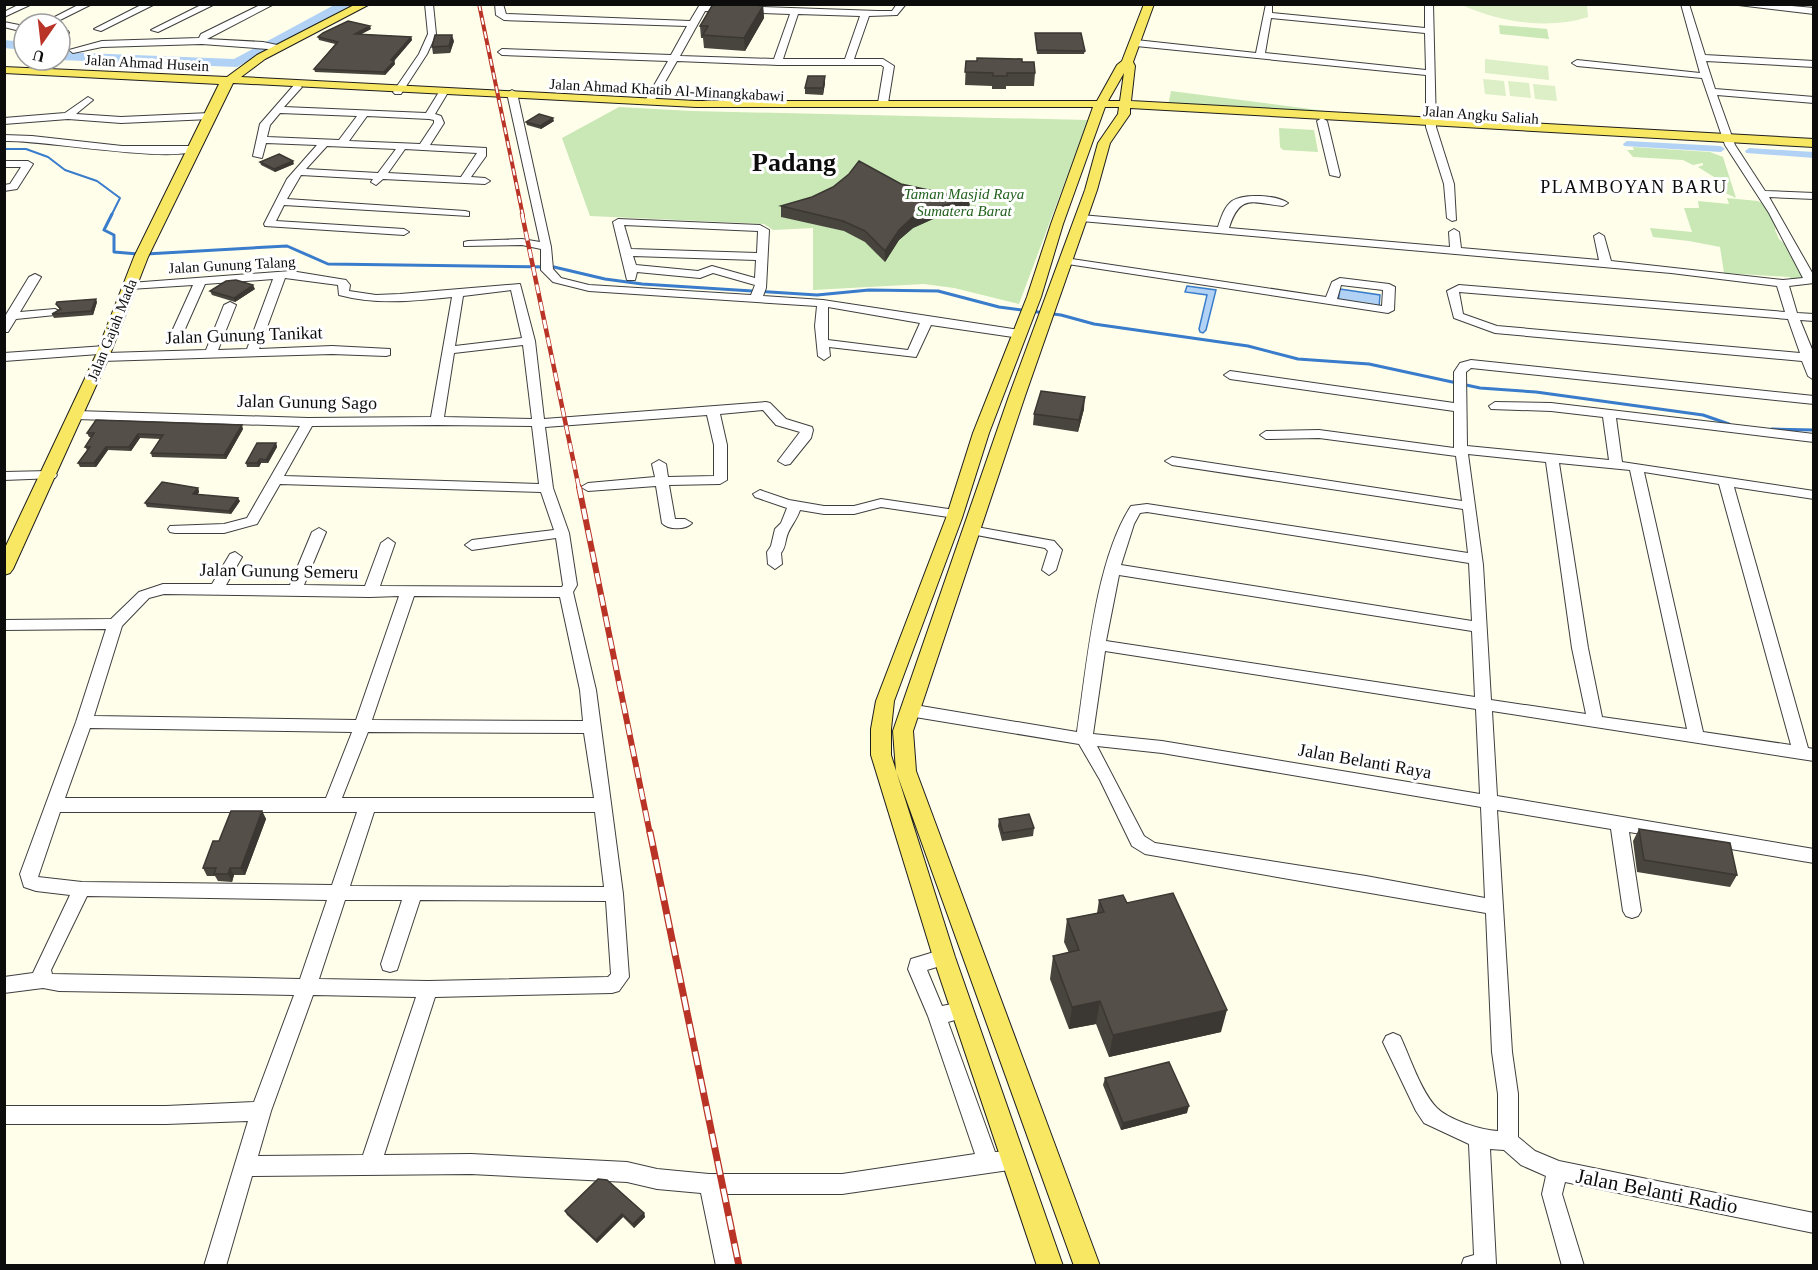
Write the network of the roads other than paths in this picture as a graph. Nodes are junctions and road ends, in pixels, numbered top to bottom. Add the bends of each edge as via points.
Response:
1 (28, 4) edge
2 (88, 4) edge
3 (151, 4) edge
4 (211, 4) edge
5 (270, 4) edge
6 (365, 4) edge
7 (429, 4) edge
8 (499, 4) edge
9 (902, 4) edge
10 (1149, 4) edge
11 (1269, 4) edge
12 (1429, 4) edge
13 (1685, 4) edge
14 (1734, 4) edge
15 (703, 6) edge
16 (795, 10) junction
17 (353, 11) junction
18 (1814, 11) edge
19 (71, 12) edge
20 (865, 14) junction
21 (4, 15) edge
22 (1268, 15) junction
23 (693, 24) junction
24 (98, 29) dead end
25 (155, 30) dead end
26 (1431, 31) junction
27 (202, 41) junction
28 (1136, 43) junction
29 (277, 48) junction
30 (73, 50) dead end
31 (502, 52) dead end
32 (1260, 56) junction
33 (674, 58) junction
34 (1701, 58) junction
35 (778, 62) junction
36 (848, 63) junction
37 (1127, 63) junction
38 (1577, 63) dead end
39 (1814, 64) edge
40 (4, 70) edge
41 (1430, 73) junction
42 (1706, 76) junction
43 (228, 84) junction
44 (324, 85) junction
45 (297, 87) junction
46 (400, 90) junction
47 (1712, 92) junction
48 (442, 94) junction
49 (513, 96) junction
50 (88, 100) dead end
51 (1814, 100) edge
52 (650, 101) junction
53 (883, 103) junction
54 (759, 107) junction
55 (1098, 109) junction
56 (1124, 109) junction
57 (276, 110) junction
58 (1147, 110) junction
59 (364, 114) junction
60 (68, 116) junction
61 (210, 116) junction
62 (429, 117) junction
63 (4, 121) edge
64 (1322, 121) junction
65 (1431, 124) junction
66 (4, 138) edge
67 (263, 140) junction
68 (1729, 141) junction
69 (325, 142) junction
70 (342, 143) junction
71 (1814, 143) edge
72 (403, 146) junction
73 (424, 146) junction
74 (1814, 148) edge
75 (194, 149) junction
76 (258, 156) dead end
77 (4, 164) edge
78 (298, 172) junction
79 (1335, 175) dead end
80 (377, 180) junction
81 (464, 180) junction
82 (485, 182) dead end
83 (4, 188) edge
84 (1762, 194) junction
85 (1814, 196) edge
86 (279, 202) junction
87 (1283, 203) dead end
88 (330, 206) junction
89 (376, 208) junction
90 (465, 214) dead end
91 (1081, 218) junction
92 (1452, 218) dead end
93 (311, 227) junction
94 (358, 229) junction
95 (404, 232) dead end
96 (1222, 232) junction
97 (1454, 232) dead end
98 (1599, 236) dead end
99 (468, 244) dead end
100 (546, 247) junction
101 (626, 252) junction
102 (1456, 252) junction
103 (762, 257) junction
104 (1065, 261) junction
105 (1606, 265) junction
106 (280, 275) junction
107 (35, 277) dead end
108 (1812, 280) edge
109 (628, 281) junction
110 (200, 282) junction
111 (1783, 283) junction
112 (130, 286) junction
113 (759, 291) junction
114 (458, 293) junction
115 (1330, 301) junction
116 (823, 303) junction
117 (230, 305) dead end
118 (55, 312) edge
119 (13, 316) junction
120 (1793, 316) junction
121 (1814, 318) edge
122 (1034, 319) junction
123 (927, 321) junction
124 (4, 329) edge
125 (175, 338) dead end
126 (529, 340) junction
127 (450, 350) junction
128 (252, 352) junction
129 (386, 352) dead end
130 (211, 353) junction
131 (103, 354) junction
132 (4, 357) edge
133 (1811, 358) edge
134 (1230, 375) dead end
135 (1814, 376) edge
136 (1814, 400) edge
137 (1495, 406) dead end
138 (1460, 408) junction
139 (712, 410) junction
140 (1609, 413) junction
141 (76, 416) junction
142 (437, 421) junction
143 (308, 422) junction
144 (538, 422) junction
145 (1266, 435) dead end
146 (1814, 438) edge
147 (1461, 451) junction
148 (1552, 459) junction
149 (785, 461) dead end
150 (1172, 461) dead end
151 (659, 464) dead end
152 (1616, 465) junction
153 (1636, 467) junction
154 (50, 475) junction
155 (4, 476) edge
156 (277, 480) junction
157 (1725, 480) junction
158 (661, 481) junction
159 (588, 487) dead end
160 (546, 488) junction
161 (963, 490) junction
162 (984, 492) junction
163 (760, 494) dead end
164 (1814, 495) edge
165 (795, 505) junction
166 (1470, 506) junction
167 (955, 514) junction
168 (685, 523) dead end
169 (175, 529) dead end
170 (971, 530) junction
171 (319, 532) dead end
172 (562, 533) junction
173 (388, 543) dead end
174 (472, 545) dead end
175 (235, 557) dead end
176 (1475, 560) junction
177 (775, 564) dead end
178 (4, 569) edge
179 (1113, 569) junction
180 (1049, 570) dead end
181 (216, 590) junction
182 (295, 590) junction
183 (370, 592) junction
184 (408, 592) junction
185 (566, 592) junction
186 (115, 624) junction
187 (4, 625) edge
188 (1479, 627) junction
189 (1098, 645) junction
190 (1482, 704) junction
191 (909, 710) junction
192 (1595, 720) junction
193 (84, 722) junction
194 (362, 726) junction
195 (591, 727) junction
196 (1696, 736) junction
197 (1084, 739) junction
198 (1807, 754) edge
199 (1487, 802) junction
200 (332, 804) junction
201 (56, 805) junction
202 (368, 805) junction
203 (603, 805) junction
204 (1619, 824) junction
205 (1814, 856) edge
206 (82, 889) junction
207 (338, 892) junction
208 (413, 894) junction
209 (614, 894) junction
210 (1495, 907) junction
211 (1632, 911) dead end
212 (944, 957) junction
213 (390, 964) dead end
214 (43, 980) junction
215 (4, 985) edge
216 (306, 988) junction
217 (428, 989) junction
218 (962, 1011) junction
219 (937, 1016) junction
220 (1393, 1042) dead end
221 (261, 1111) junction
222 (4, 1115) edge
223 (1479, 1139) junction
224 (1508, 1141) junction
225 (1016, 1161) junction
226 (988, 1162) junction
227 (371, 1163) junction
228 (245, 1166) junction
229 (1558, 1171) junction
230 (709, 1184) junction
231 (1814, 1223) edge
232 (1483, 1265) edge
233 (215, 1266) edge
234 (727, 1266) edge
235 (1050, 1266) edge
236 (1088, 1266) edge
237 (1574, 1266) edge

1 - 21 street
2 - 19 street
3 - 24 street
4 - 25 street
5 - 27 street via 204,36
6 - 17 main road
7 - 46 street via 432,34
8 - 23 street via 500,16 525,13
9 - 20 street via 894,13
10 - 28 main road
11 - 22 street
12 - 26 street
13 - 34 street
14 - 18 street
15 - 16 street
15 - 23 street
16 - 20 street
16 - 35 street
17 - 29 main road
17 - 43 main road
20 - 36 street
22 - 26 street
22 - 32 street
23 - 33 street
26 - 41 street
27 - 29 street
27 - 30 street via 102,44
28 - 32 street
28 - 37 main road
29 - 43 main road
31 - 33 street
32 - 41 street
33 - 35 street
33 - 52 street
34 - 39 street
34 - 42 street
35 - 36 street
36 - 53 street via 888,64
37 - 55 main road via 1122,64
37 - 56 main road via 1130,66
38 - 42 street
40 - 43 main road, Jalan Ahmad Husein
41 - 65 street
42 - 47 street
43 - 44 main road, Jalan Ahmad Khatib Al-Minangkabawi
43 - 45 main road, Jalan Ahmad Khatib Al-Minangkabawi
43 - 61 main road, Jalan Gajah Mada
44 - 45 main road, Jalan Ahmad Khatib Al-Minangkabawi
44 - 46 main road, Jalan Ahmad Khatib Al-Minangkabawi
45 - 57 street
46 - 48 main road, Jalan Ahmad Khatib Al-Minangkabawi
46 - 49 main road, Jalan Ahmad Khatib Al-Minangkabawi
47 - 51 street
47 - 68 street
48 - 49 main road, Jalan Ahmad Khatib Al-Minangkabawi
48 - 62 street
49 - 52 main road, Jalan Ahmad Khatib Al-Minangkabawi
49 - 54 main road, Jalan Ahmad Khatib Al-Minangkabawi via 697,109
49 - 100 street
50 - 60 street
52 - 54 main road, Jalan Ahmad Khatib Al-Minangkabawi
53 - 54 main road, Jalan Ahmad Khatib Al-Minangkabawi
53 - 55 main road, Jalan Ahmad Khatib Al-Minangkabawi
54 - 55 main road, Jalan Ahmad Khatib Al-Minangkabawi
55 - 56 main road
55 - 122 main road via 1057,224
56 - 58 main road
56 - 91 main road via 1104,143
57 - 59 street
57 - 67 street via 265,124
58 - 64 main road, Jalan Angku Saliah
58 - 65 main road, Jalan Angku Saliah
59 - 62 street
59 - 70 street
60 - 61 street
60 - 63 street
61 - 75 main road, Jalan Gajah Mada
62 - 73 street via 438,118 439,123
64 - 65 main road, Jalan Angku Saliah
64 - 79 street
65 - 68 main road, Jalan Angku Saliah
65 - 92 street via 1449,184
66 - 75 street via 27,136 145,151
67 - 69 street
67 - 76 street
68 - 71 main road, Jalan Angku Saliah
68 - 74 main road, Jalan Angku Saliah
68 - 84 street
69 - 70 street
69 - 78 street
70 - 72 street
72 - 73 street
72 - 80 street
73 - 81 street via 482,150
75 - 112 main road, Jalan Gajah Mada
77 - 83 street via 28,164 13,187
78 - 80 street
78 - 86 street
80 - 81 street
81 - 82 street
84 - 85 street
84 - 108 street
86 - 88 street
86 - 93 street via 269,224
87 - 96 street via 1235,203
88 - 89 street
88 - 93 street
89 - 90 street
89 - 94 street
91 - 96 street
91 - 104 main road
93 - 94 street
94 - 95 street
96 - 102 street
97 - 102 street
98 - 105 street
99 - 100 street via 522,242
100 - 109 street via 546,266 557,280 571,285
101 - 103 street
101 - 103 street via 618,222 760,228 764,230
101 - 109 street
102 - 105 street
103 - 113 street
104 - 115 street
104 - 122 main road
105 - 111 street
106 - 110 street, Jalan Gunung Talang
106 - 114 street, Jalan Gunung Talang via 335,280 344,285 343,292 357,296
106 - 128 street
107 - 119 street
108 - 111 street
109 - 113 street
109 - 113 street via 700,275 712,269 731,273
110 - 112 street, Jalan Gunung Talang
110 - 125 street
111 - 120 street
112 - 131 main road, Jalan Gajah Mada
113 - 116 street
114 - 126 street via 516,286
114 - 127 street
115 - 115 street via 1388,310 1389,287 1340,282
116 - 123 street
116 - 123 street via 824,349 912,354
117 - 130 street
118 - 119 street
119 - 124 street
120 - 121 street
120 - 133 street
120 - 133 street via 1459,288 1453,291 1458,316 1496,329
122 - 123 street via 958,331
122 - 161 main road via 981,433
122 - 162 main road
126 - 127 street
126 - 144 street
127 - 142 street
128 - 129 street, Jalan Gunung Tanikat
128 - 130 street, Jalan Gunung Tanikat
130 - 131 street, Jalan Gunung Tanikat
131 - 132 street, Jalan Gunung Tanikat
131 - 141 main road, Jalan Gajah Mada
133 - 135 street
134 - 138 street
136 - 138 street via 1472,364 1464,366 1459,381
137 - 140 street via 1551,406
138 - 147 street
139 - 144 street, Jalan Gunung Sago
139 - 149 street, Jalan Gunung Sago via 766,406 781,422 806,429 806,435
139 - 158 street via 719,426 720,480
140 - 146 street
140 - 152 street
141 - 143 street, Jalan Gunung Sago
141 - 154 main road, Jalan Gajah Mada
142 - 143 street, Jalan Gunung Sago
142 - 144 street, Jalan Gunung Sago
143 - 156 street
144 - 160 street
145 - 147 street via 1319,434
147 - 148 street
147 - 166 street
148 - 152 street
148 - 192 street via 1580,648
150 - 166 street
151 - 158 street
152 - 153 street
153 - 157 street
153 - 196 street
154 - 155 street
154 - 178 main road, Jalan Gajah Mada
156 - 160 street
156 - 169 street via 252,522 240,527
157 - 164 street
157 - 198 street
158 - 159 street
158 - 168 street via 669,523
160 - 172 street
161 - 162 main road
161 - 167 main road
162 - 170 main road
163 - 165 street
165 - 167 street via 841,511 881,503
165 - 177 street via 774,552
166 - 176 street
167 - 212 main road via 885,701 881,729 881,754
170 - 180 street via 1049,544 1055,550
170 - 191 main road
171 - 182 street
172 - 174 street
172 - 185 street via 570,585
173 - 183 street
175 - 181 street
176 - 179 street via 1142,508 1127,519
176 - 188 street
179 - 188 street
179 - 189 street
181 - 182 street, Jalan Gunung Semeru
181 - 186 street, Jalan Gunung Semeru via 149,592
182 - 183 street, Jalan Gunung Semeru
183 - 184 street, Jalan Gunung Semeru
184 - 185 street, Jalan Gunung Semeru
184 - 194 street
185 - 195 street via 588,690
186 - 187 street
186 - 193 street
188 - 190 street
189 - 190 street
189 - 197 street
190 - 192 street
190 - 199 street
191 - 197 street, Jalan Belanti Raya
191 - 236 main road via 903,731 906,771
192 - 196 street
193 - 194 street
193 - 201 street
194 - 195 street
194 - 200 street
195 - 203 street
196 - 198 street
197 - 199 street, Jalan Belanti Raya via 1162,747
197 - 210 street via 1138,841 1151,849
199 - 204 street, Jalan Belanti Raya
199 - 210 street
200 - 201 street
200 - 202 street
201 - 206 street via 28,879 36,885
202 - 203 street
202 - 207 street
203 - 209 street
204 - 205 street, Jalan Belanti Raya
204 - 211 street
206 - 207 street
206 - 214 street via 42,970
207 - 208 street
207 - 216 street
208 - 209 street
208 - 213 street
209 - 217 street via 620,977 612,985
210 - 224 street
212 - 218 main road
212 - 219 street via 918,965 917,969
214 - 215 street
214 - 216 street
216 - 217 street
216 - 221 street
217 - 227 street
218 - 219 street
218 - 225 main road
219 - 226 street
220 - 223 street via 1431,1116
221 - 222 street
221 - 228 street
223 - 224 street
223 - 232 street
224 - 229 street, Jalan Belanti Radio via 1528,1158
225 - 226 street
225 - 235 main road
226 - 230 street via 842,1184
227 - 228 street
227 - 230 street via 627,1172
228 - 233 street
229 - 231 street, Jalan Belanti Radio
229 - 237 street via 1552,1194
230 - 234 street

